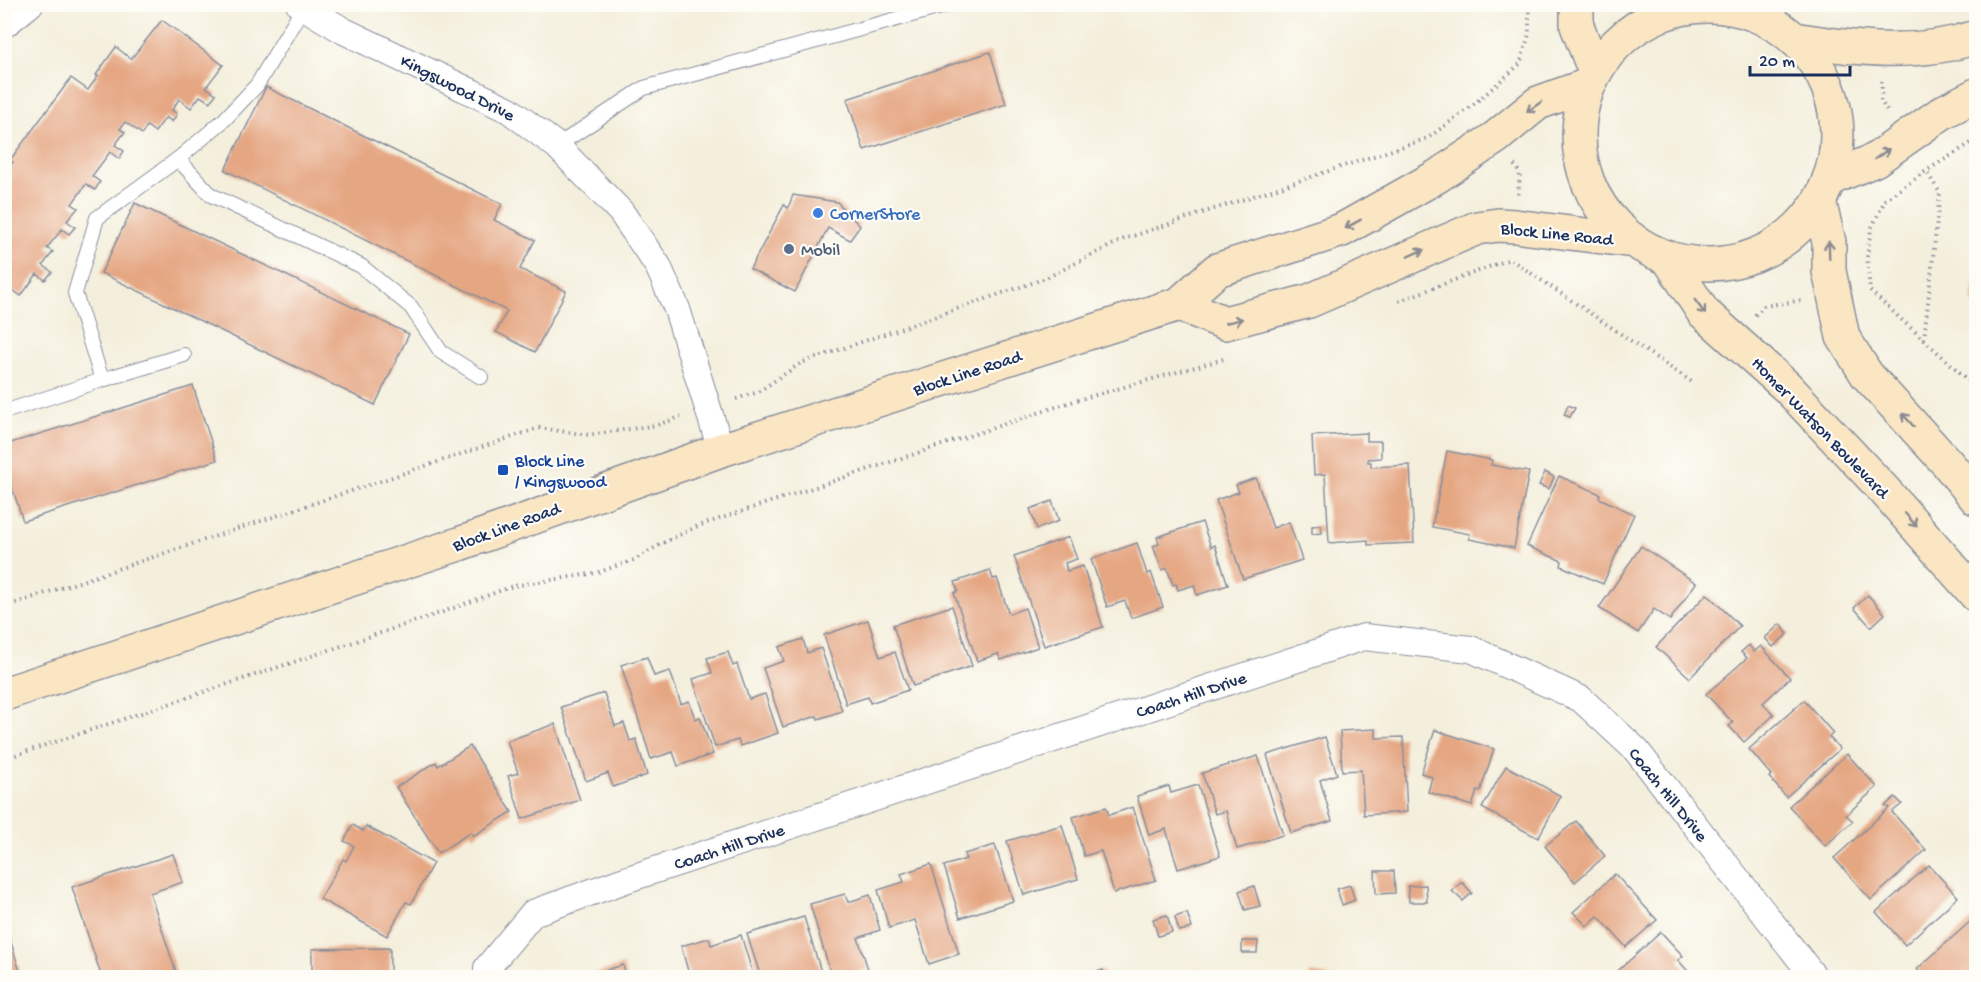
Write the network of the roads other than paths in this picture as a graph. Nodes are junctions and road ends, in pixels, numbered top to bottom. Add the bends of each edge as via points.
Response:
1 (30, 4) edge
2 (952, 4) edge
3 (1577, 4) edge
4 (301, 6) edge
5 (1773, 22) edge
6 (4, 25) edge
7 (1977, 37) edge
8 (1592, 79) junction
9 (1977, 95) edge
10 (557, 146) junction
11 (178, 159) junction
12 (1824, 190) junction
13 (1634, 241) junction
14 (1668, 258) junction
15 (1179, 304) junction
16 (184, 355) dead end
17 (481, 377) dead end
18 (102, 380) junction
19 (4, 412) edge
20 (721, 450) junction
21 (1977, 498) edge
22 (1977, 595) edge
23 (4, 694) edge
24 (487, 978) edge
25 (1815, 978) edge

1 - 6 street
2 - 10 lane via 644,88
3 - 8 street via 1577,26
4 - 10 street, Kingswood Drive via 344,31 509,110
4 - 11 lane via 257,85
5 - 7 street via 1861,50 1928,47
5 - 8 street via 1721,7 1672,11 1628,34 1609,51
5 - 12 street via 1811,58 1825,80 1833,104 1836,154
8 - 13 street via 1579,119 1580,154 1589,188 1608,217
8 -> 15 street, Block Line Road via 1538,103 1495,138 1436,177 1342,230 1218,270
12 -> 9 street via 1943,112
10 - 20 street, Kingswood Drive via 621,212 658,266 677,309
11 - 17 lane via 211,195 361,266 411,307 441,352
11 - 18 lane via 97,218 75,293
12 - 14 street via 1797,228 1769,248 1737,260 1702,264
21 -> 12 street via 1867,375 1843,337 1829,271
13 - 14 street
15 -> 13 street, Block Line Road via 1225,323 1235,321 1309,301 1477,228 1515,226
14 -> 22 street, Homer Watson Boulevard via 1703,312 1787,387
15 - 20 street, Block Line Road
16 - 18 lane
18 - 19 lane
20 - 23 street, Block Line Road via 459,544
24 - 25 street, Coach Hill Drive via 487,968 532,913 1364,637 1471,649 1581,699 1636,750

